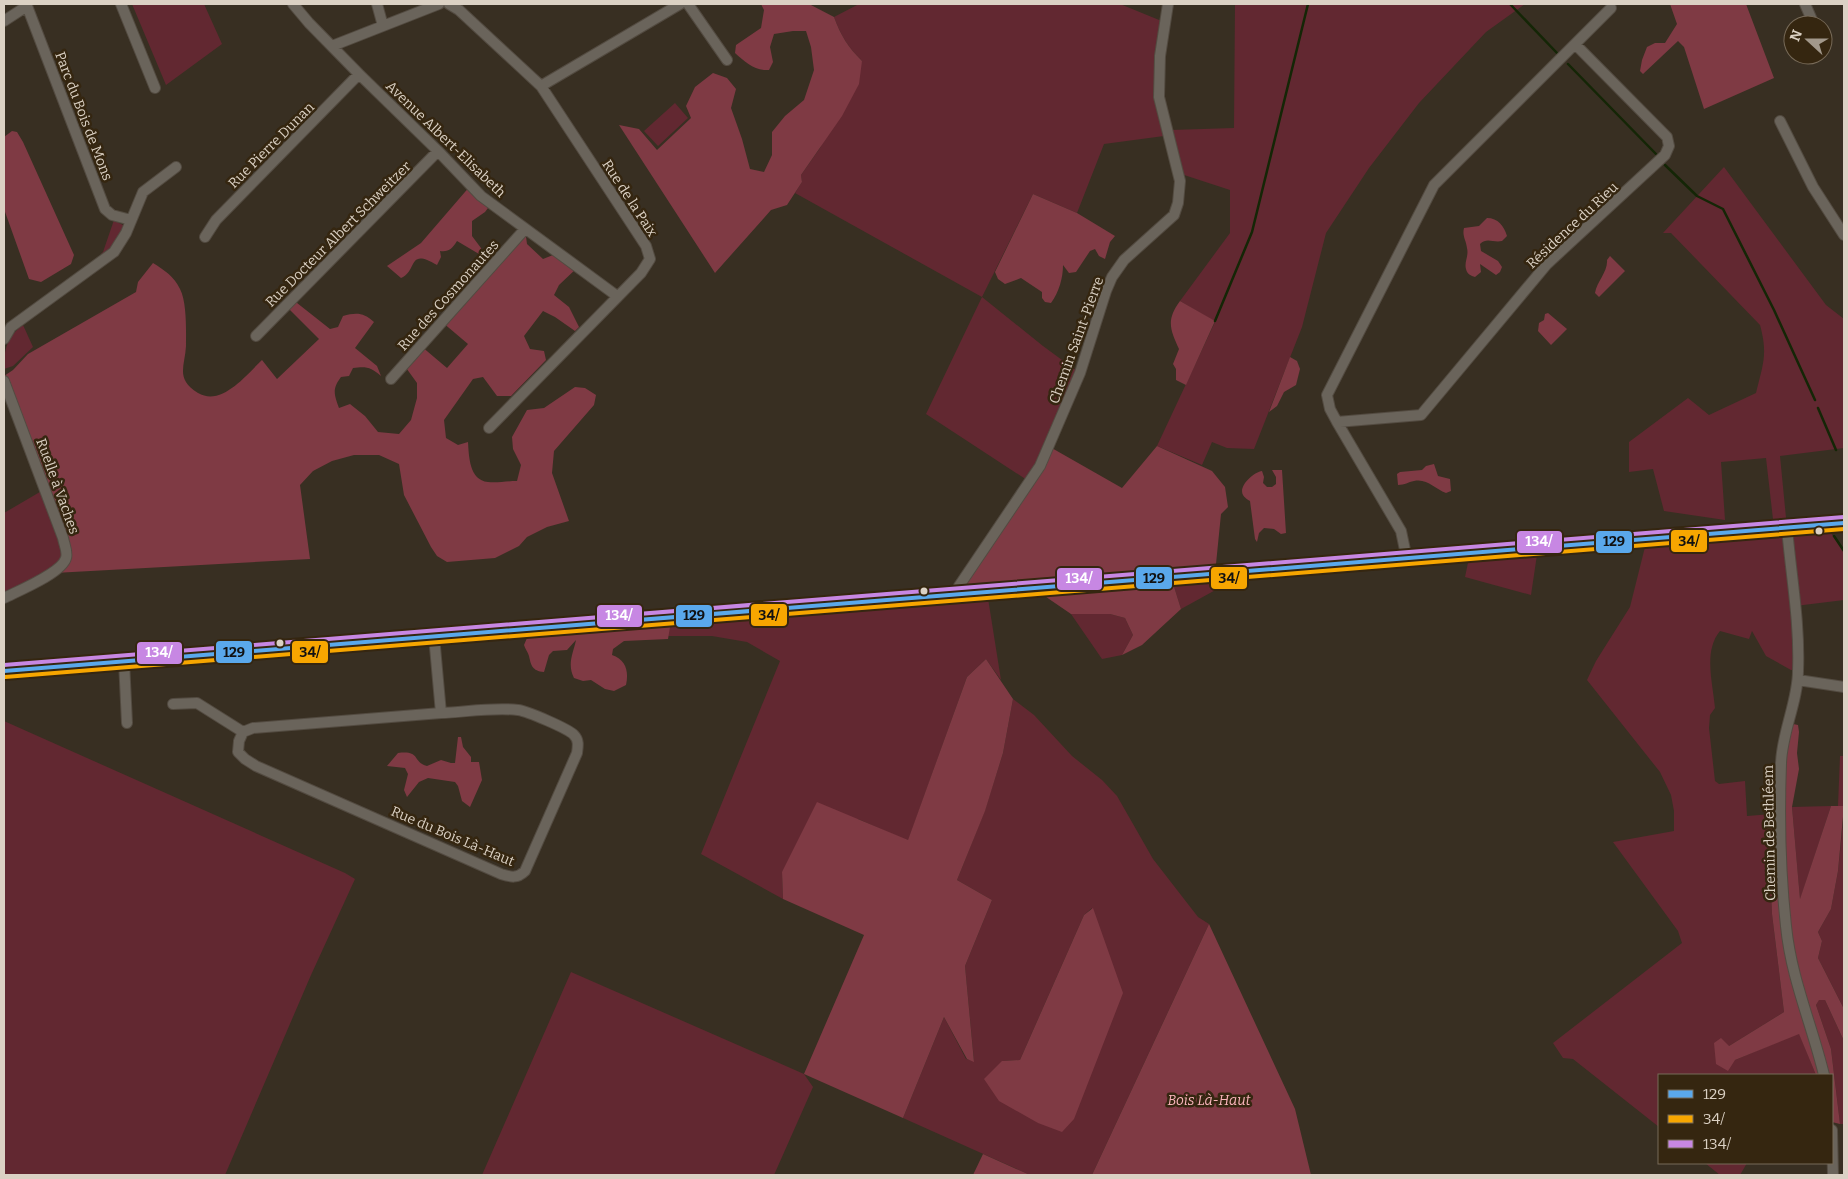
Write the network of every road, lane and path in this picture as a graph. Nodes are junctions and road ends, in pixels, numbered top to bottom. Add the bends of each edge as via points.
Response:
1 (121, 4) edge
2 (294, 4) edge
3 (377, 4) edge
4 (439, 4) edge
5 (449, 4) edge
6 (680, 4) edge
7 (688, 4) edge
8 (1168, 4) edge
9 (28, 5) edge
10 (1611, 8) dead end
11 (4, 21) edge
12 (383, 26) junction
13 (1576, 44) junction
14 (332, 46) junction
15 (727, 60) dead end
16 (359, 74) junction
17 (541, 86) junction
18 (156, 88) dead end
19 (1780, 121) dead end
20 (438, 152) junction
21 (176, 167) dead end
22 (131, 220) junction
23 (525, 229) junction
24 (1844, 234) edge
25 (205, 237) dead end
26 (617, 296) junction
27 (256, 336) dead end
28 (4, 339) edge
29 (392, 379) dead end
30 (4, 381) edge
31 (1337, 422) junction
32 (489, 428) dead end
33 (1844, 523) edge
34 (1787, 528) junction
35 (1405, 558) junction
36 (957, 594) junction
37 (4, 598) edge
38 (434, 636) junction
39 (124, 661) junction
40 (4, 671) edge
41 (1798, 680) junction
42 (1844, 687) edge
43 (173, 704) dead end
44 (440, 713) junction
45 (127, 723) dead end
46 (243, 732) junction
47 (1824, 1074) edge

1 - 18 street
2 - 14 street, Avenue Albert-Elisabeth
3 - 12 street
4 - 12 street
5 - 17 street, Rue de la Paix
6 - 17 street
7 - 15 street
8 - 36 street, Chemin Saint-Pierre via 1160,56 1159,97 1180,181 1176,209 1170,220 1124,260 1112,277 1080,373 1044,460 959,586
9 - 11 street, Parc du Bois de Mons
9 - 22 street, Parc du Bois de Mons via 105,209 112,215
10 - 13 street
12 - 14 street
13 - 31 street via 1434,185 1330,387 1328,402
13 - 31 street, Résidence du Rieu via 1667,137 1669,146 1665,155 1547,264 1421,415
14 - 16 street, Avenue Albert-Elisabeth
16 - 20 street, Avenue Albert-Elisabeth
16 - 25 street, Rue Pierre Dunan via 216,220
17 - 26 street, Rue de la Paix via 646,246 650,259 640,274
19 - 24 street via 1813,187
20 - 23 street, Avenue Albert-Elisabeth via 481,196
20 - 27 street, Rue Docteur Albert Schweitzer
21 - 22 street via 143,192
22 - 28 street via 114,252 12,327
23 - 26 street, Avenue Albert-Elisabeth
23 - 29 street, Rue des Cosmonautes
26 - 32 street, Rue de la Paix
30 - 37 street, Ruelle à Vaches via 67,556 54,572
31 - 35 street via 1401,531
33 - 34 main road
34 - 35 main road
34 - 41 street, Chemin de Bethléem via 1798,642
35 - 36 main road
36 - 38 main road
38 - 39 main road
38 - 44 street
39 - 40 main road
39 - 45 street
41 - 42 street
41 - 47 street, Chemin de Bethléem via 1781,763 1783,897 1795,981
43 - 46 street via 197,703
44 - 46 street, Rue du Bois Là-Haut via 273,726
44 - 46 street, Rue du Bois Là-Haut via 523,711 570,731 577,738 577,753 525,871 516,877 500,874 256,766 238,752

